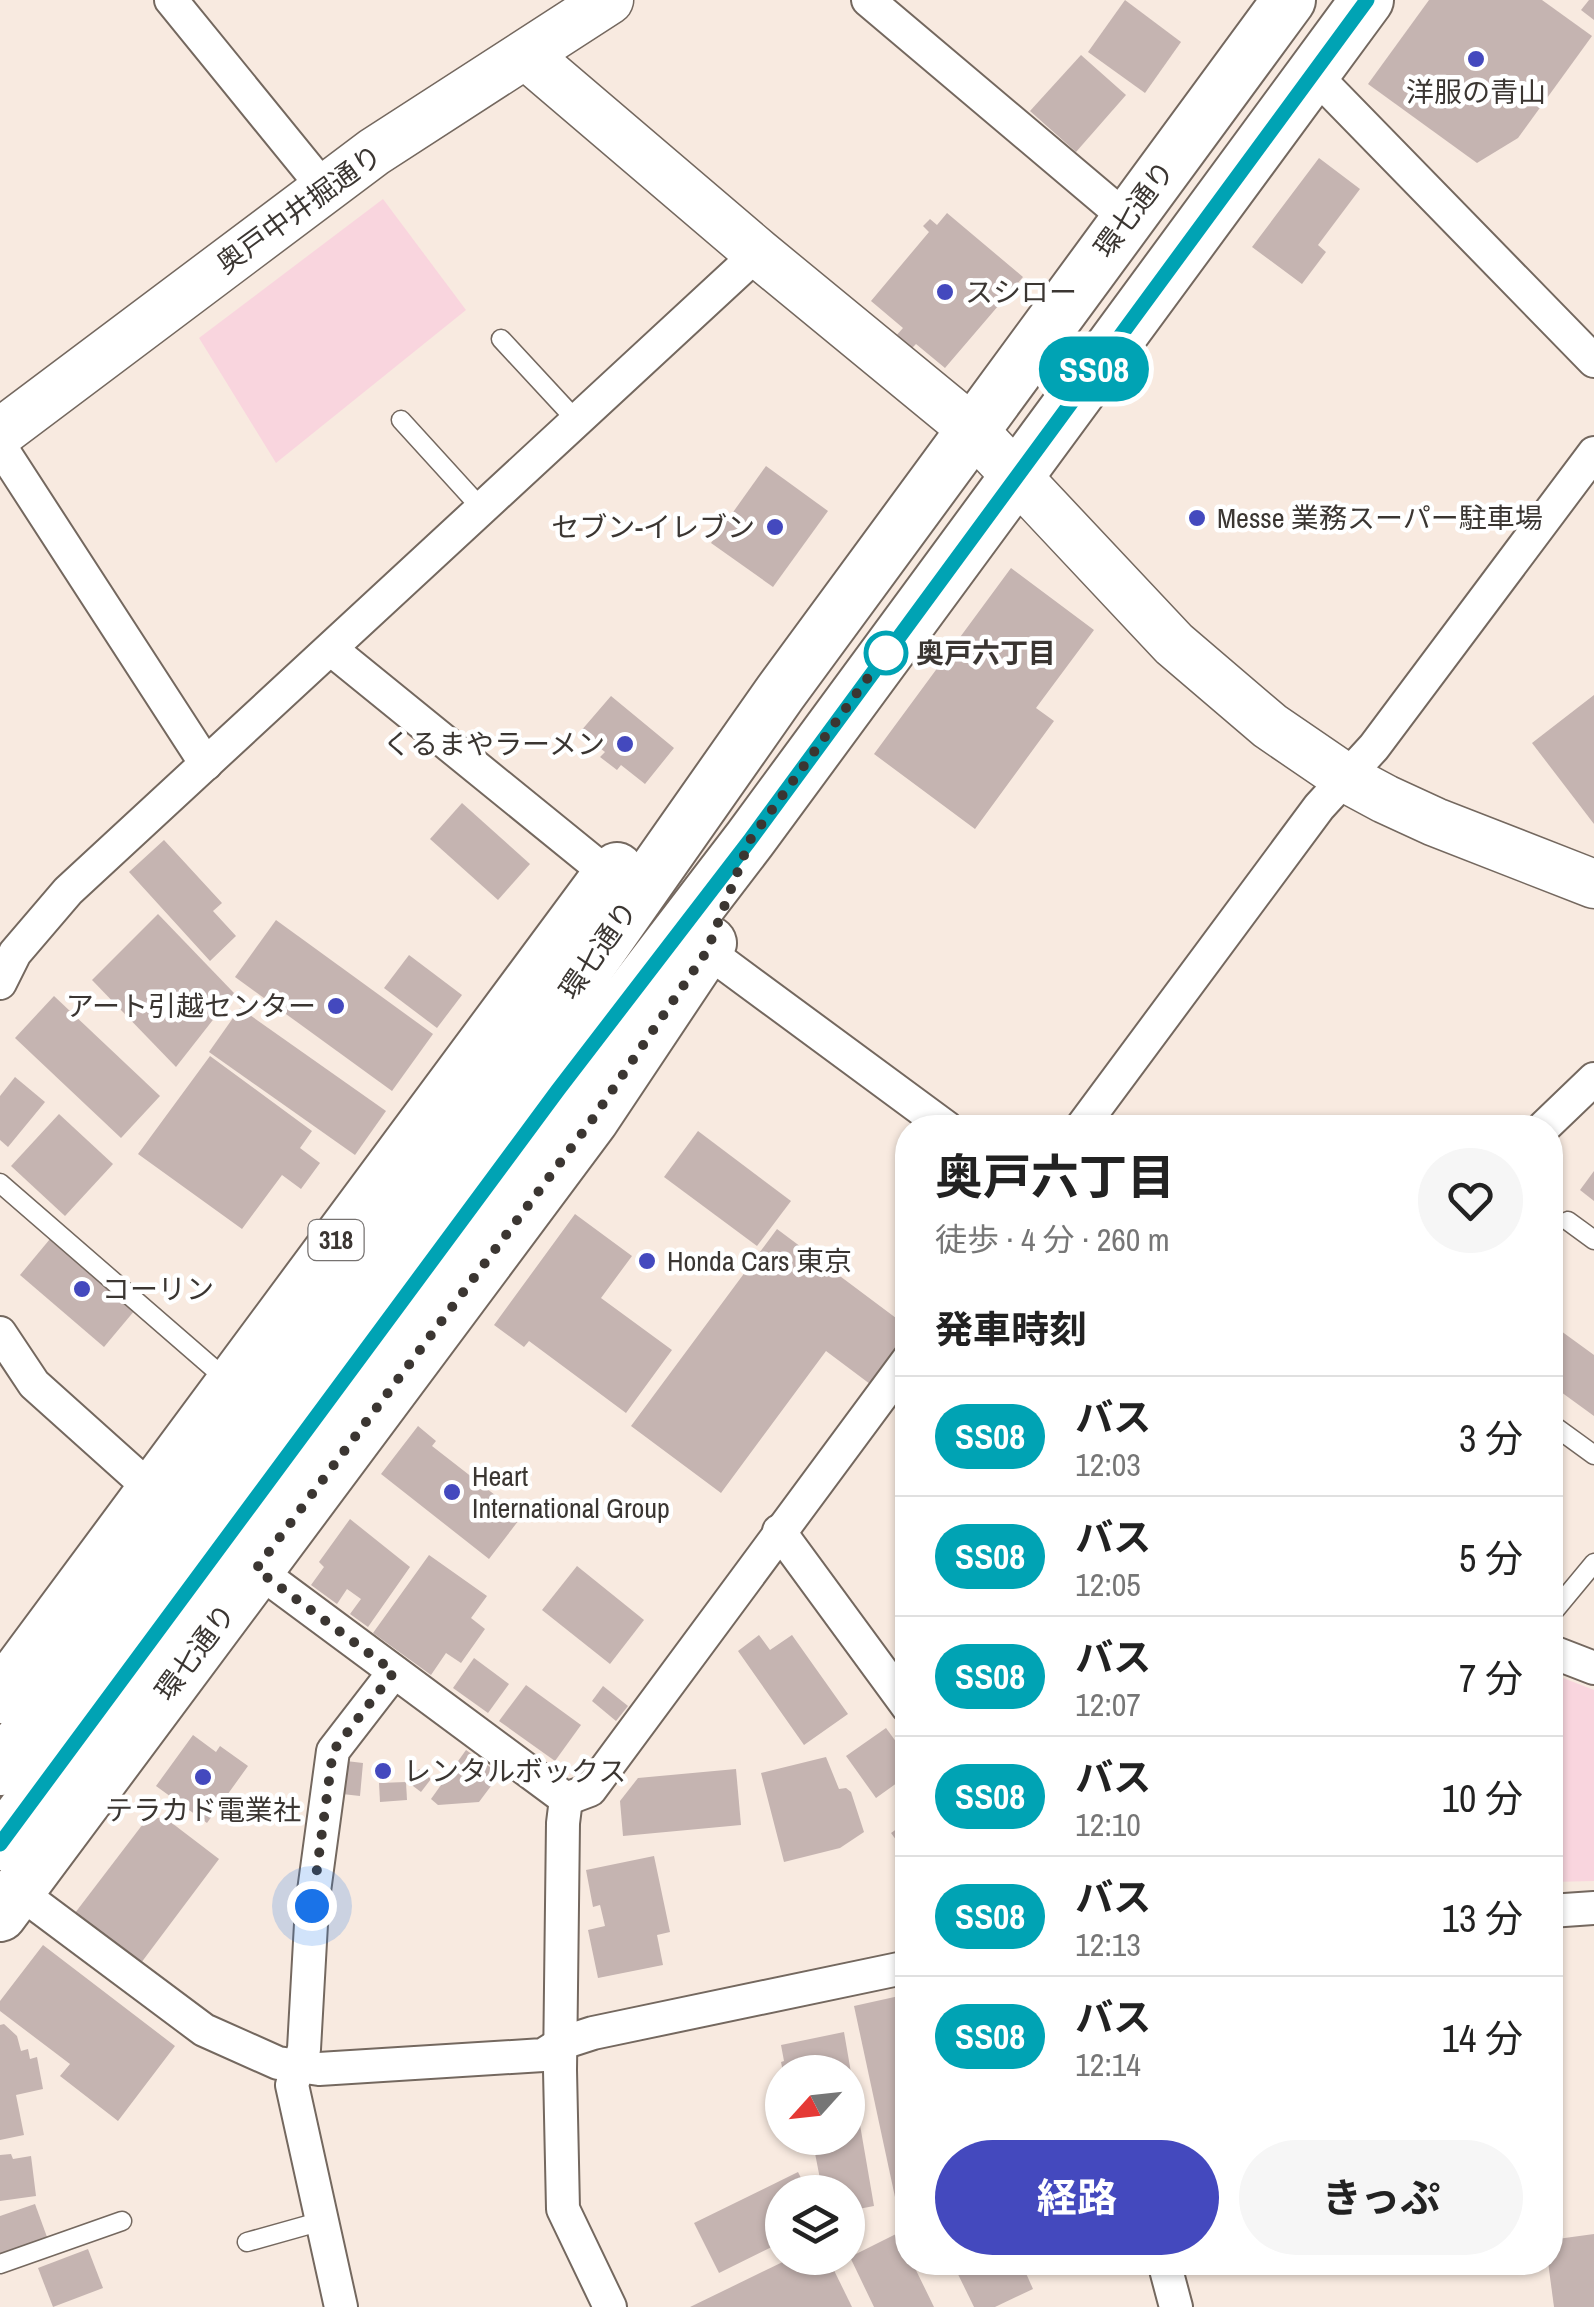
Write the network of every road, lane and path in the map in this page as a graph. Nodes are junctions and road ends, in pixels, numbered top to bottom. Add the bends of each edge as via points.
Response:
1 (170, 0) edge
2 (609, 0) edge
3 (868, 0) edge
4 (1367, 0) edge
5 (1285, 1) edge
6 (526, 55) junction
7 (1313, 73) junction
8 (324, 188) junction
9 (1126, 218) junction
10 (758, 253) junction
11 (502, 340) dead end
12 (1594, 361) edge
13 (401, 420) dead end
14 (577, 421) junction
15 (3, 429) edge
16 (972, 429) junction
17 (1594, 453) edge
18 (1016, 474) junction
19 (483, 510) junction
20 (332, 650) junction
21 (206, 764) junction
22 (1346, 778) junction
23 (698, 807) junction
24 (750, 840) junction
25 (609, 875) junction
26 (1594, 884) edge
27 (707, 951) junction
28 (0, 983) edge
29 (539, 1076) junction
30 (1594, 1079) edge
31 (930, 1115) edge
32 (1092, 1115) edge
33 (1557, 1115) edge
34 (0, 1183) edge
35 (1568, 1221) dead end
36 (1594, 1240) edge
37 (0, 1333) edge
38 (212, 1367) dead end
39 (895, 1377) edge
40 (1563, 1432) edge
41 (1594, 1455) edge
42 (151, 1489) junction
43 (779, 1531) junction
44 (1594, 1564) edge
45 (256, 1569) junction
46 (1563, 1601) edge
47 (1563, 1656) edge
48 (1594, 1668) edge
49 (394, 1672) junction
50 (895, 1689) edge
51 (0, 1698) edge
52 (0, 1769) edge
53 (566, 1800) junction
54 (6, 1883) edge
55 (1594, 1908) edge
56 (1563, 1909) edge
57 (895, 1969) edge
58 (562, 2043) junction
59 (298, 2066) junction
60 (122, 2220) dead end
61 (322, 2221) junction
62 (247, 2242) dead end
63 (0, 2264) edge
64 (1167, 2275) edge
65 (341, 2307) edge
66 (610, 2307) edge
67 (1176, 2307) edge

1 - 8 street
2 - 6 street, 奥戸中井掘通り
3 - 9 street
4 - 7 main road, 環七通り / 318
5 - 9 main road, 環七通り / 318
6 - 8 street, 奥戸中井掘通り
6 - 10 street
7 - 12 street
7 - 18 main road, 環七通り / 318
8 - 15 street, 奥戸中井掘通り
9 - 16 main road, 環七通り / 318
10 - 14 street
10 - 16 street
11 - 14 lane
13 - 19 lane
14 - 19 street
15 - 21 street
16 - 18 street
16 - 23 main road, 環七通り / 318
17 - 22 street
18 - 22 street via 1174,644 1270,726
18 - 24 main road, 環七通り / 318
19 - 20 street
20 - 21 street
20 - 25 street
21 - 28 street via 68,891 15,953
22 - 26 street via 1435,822
22 - 32 street
23 - 25 main road, 環七通り / 318
23 - 29 main road, 環七通り / 318
24 - 27 main road, 環七通り / 318
24 - 29 main road, 環七通り / 318
25 - 42 main road, 環七通り / 318
27 - 31 street
27 - 45 main road, 環七通り / 318 via 592,1120
29 - 52 main road, 環七通り / 318
29 - 54 main road, 環七通り / 318
30 - 33 street
34 - 38 lane
35 - 36 lane
37 - 42 street via 34,1384
39 - 43 street
40 - 41 lane
42 - 51 main road, 環七通り / 318
43 - 50 street
43 - 53 street via 590,1790
44 - 46 lane
45 - 49 street
45 - 54 main road, 環七通り / 318
47 - 48 street
49 - 53 street
49 - 59 street via 333,1751
53 - 58 street
54 - 59 street via 204,2030
55 - 56 street
57 - 58 street
58 - 59 street via 543,2055
58 - 66 street via 563,2210
59 - 61 street via 292,2086
60 - 63 lane
61 - 62 lane
61 - 65 street
64 - 67 street

